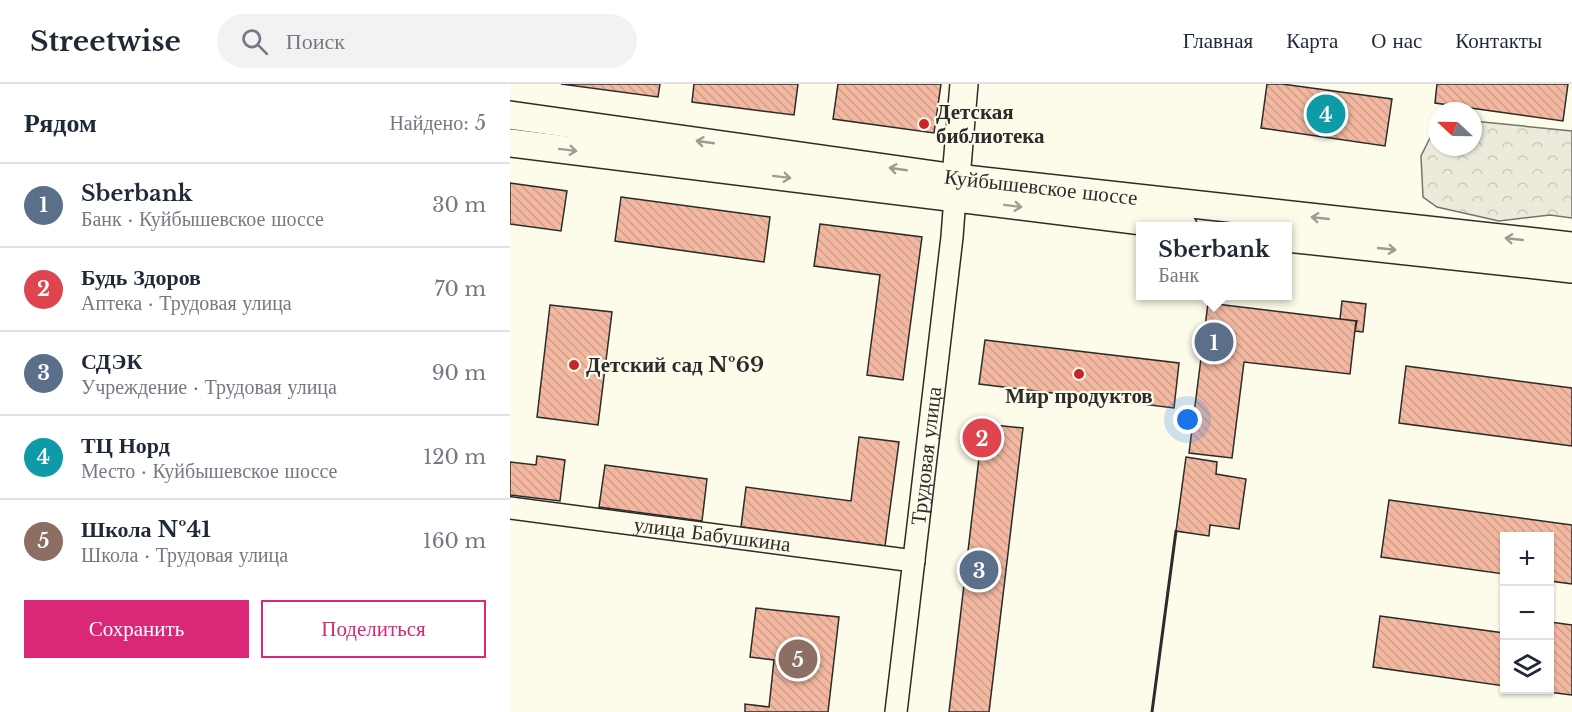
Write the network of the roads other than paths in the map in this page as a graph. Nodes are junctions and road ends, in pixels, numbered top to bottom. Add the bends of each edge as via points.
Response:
1 (964, 84) edge
2 (510, 115) edge
3 (510, 143) edge
4 (955, 188) junction
5 (1159, 222) edge
6 (1292, 239) edge
7 (1572, 246) edge
8 (1572, 269) edge
9 (510, 508) edge
10 (914, 561) junction
11 (896, 712) edge

1 - 4 main road
4 -> 2 main road, Куйбышевское шоссе
3 -> 4 main road, Куйбышевское шоссе
4 -> 5 main road, Куйбышевское шоссе
7 -> 4 main road, Куйбышевское шоссе
4 - 10 street, Трудовая улица
6 -> 8 main road
9 - 10 street, улица Бабушкина
10 - 11 street, Трудовая улица

